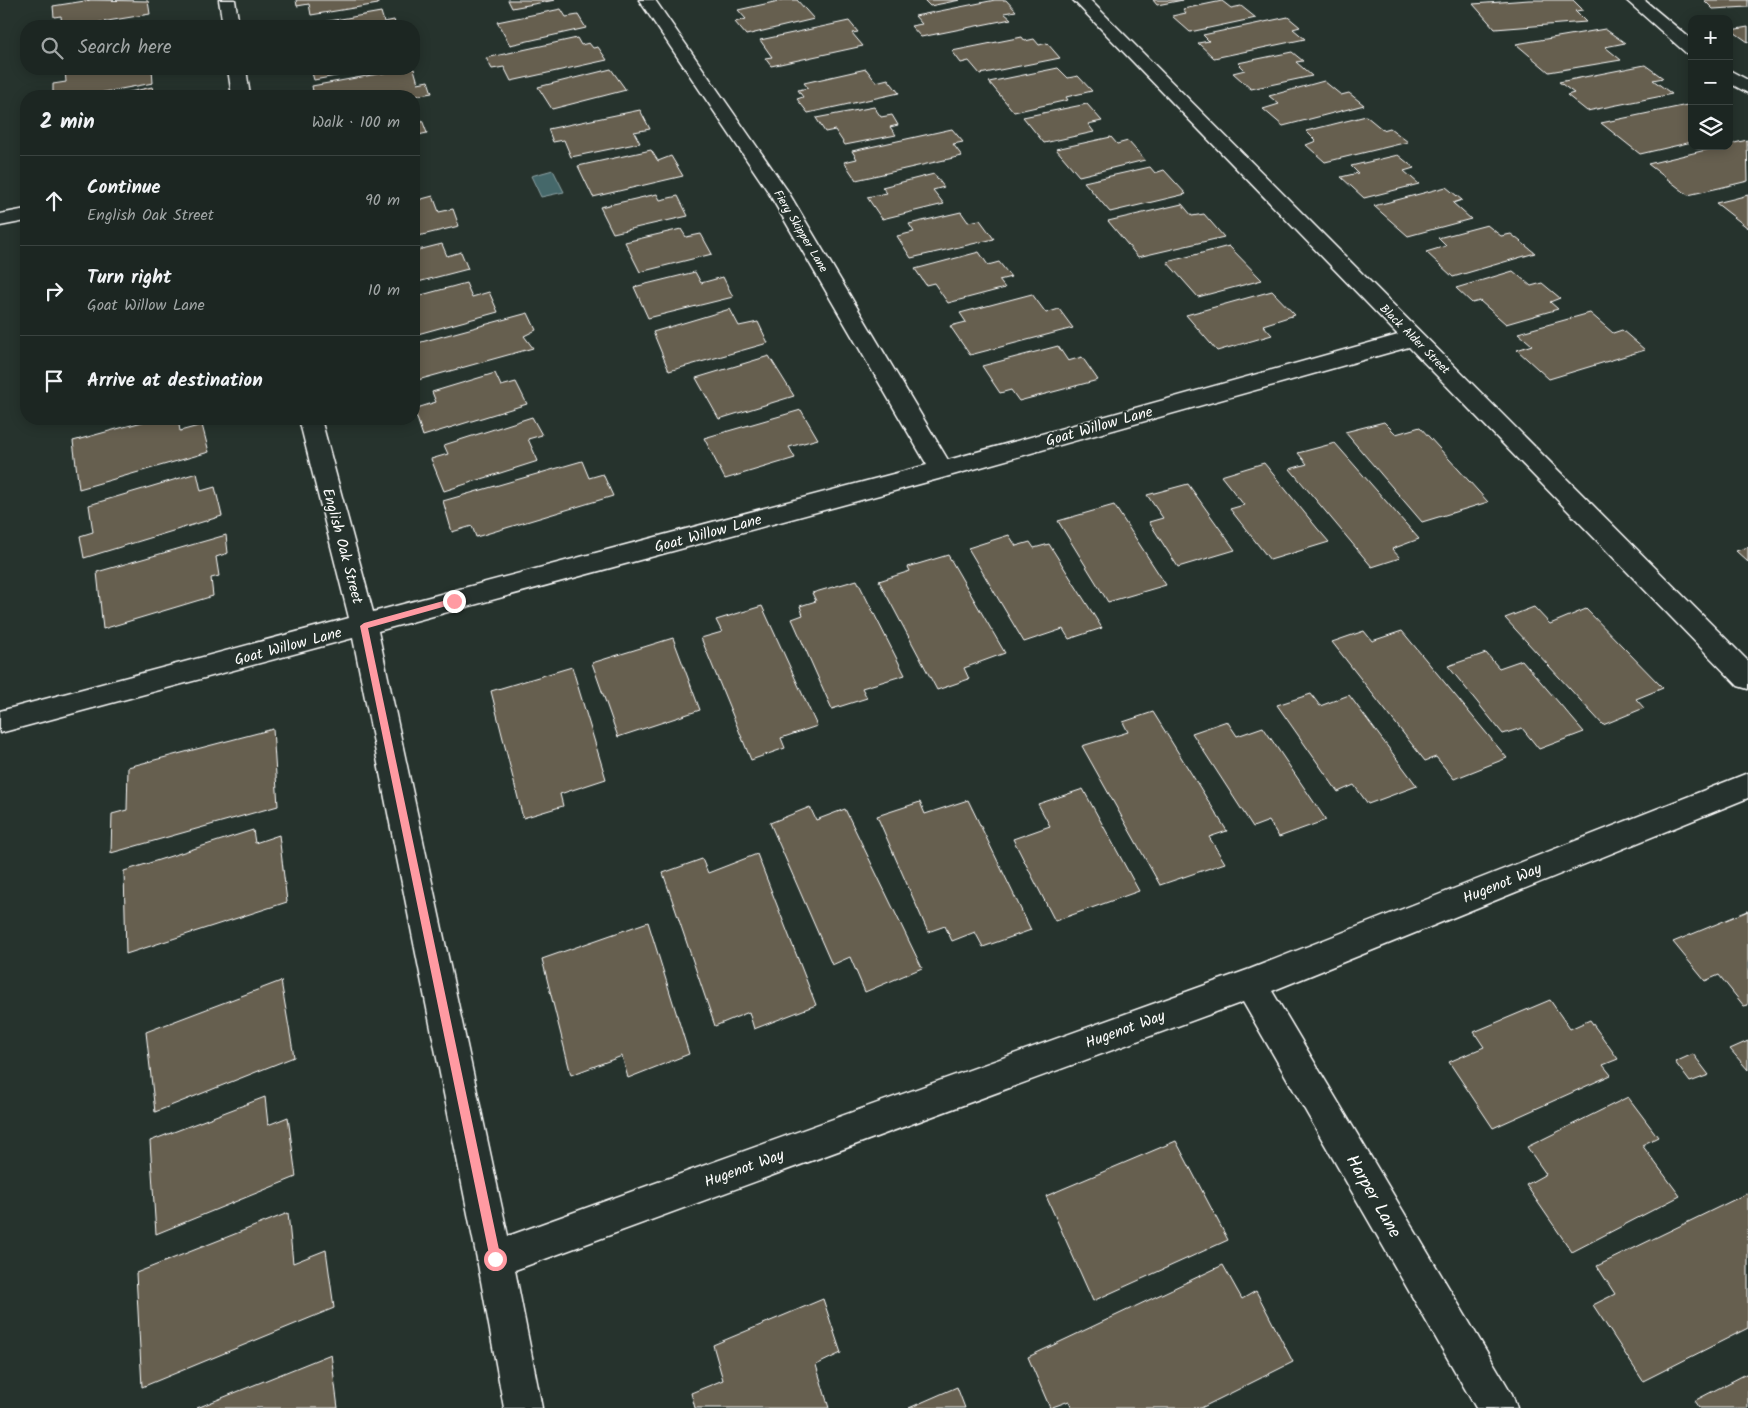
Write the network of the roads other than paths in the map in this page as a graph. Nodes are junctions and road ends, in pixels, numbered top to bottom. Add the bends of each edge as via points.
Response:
1 (227, 0) edge
2 (647, 0) edge
3 (1081, 0) edge
4 (1634, 0) edge
5 (230, 20) edge
6 (1688, 46) edge
7 (238, 75) edge
8 (1733, 78) edge
9 (1748, 88) edge
10 (240, 90) edge
11 (20, 216) edge
12 (0, 220) edge
13 (1414, 338) junction
14 (312, 425) edge
15 (942, 470) junction
16 (364, 626) junction
17 (1748, 678) edge
18 (0, 722) edge
19 (1748, 785) edge
20 (1250, 984) junction
21 (495, 1259) junction
22 (523, 1408) edge
23 (1498, 1408) edge

1 - 5 street
2 - 15 street, Fiery Skipper Lane via 777,190
3 - 13 street, Black Alder Street
4 - 6 street
7 - 10 street
8 - 9 street
11 - 12 street
13 - 15 street, Goat Willow Lane
13 - 17 street, Black Alder Street
14 - 16 street, English Oak Street
15 - 16 street, Goat Willow Lane
16 - 18 street, Goat Willow Lane
16 - 21 street, English Oak Street
19 - 20 street, Hugenot Way
20 - 21 street, Hugenot Way
20 - 23 street, Harper Lane
21 - 22 street, English Oak Street

